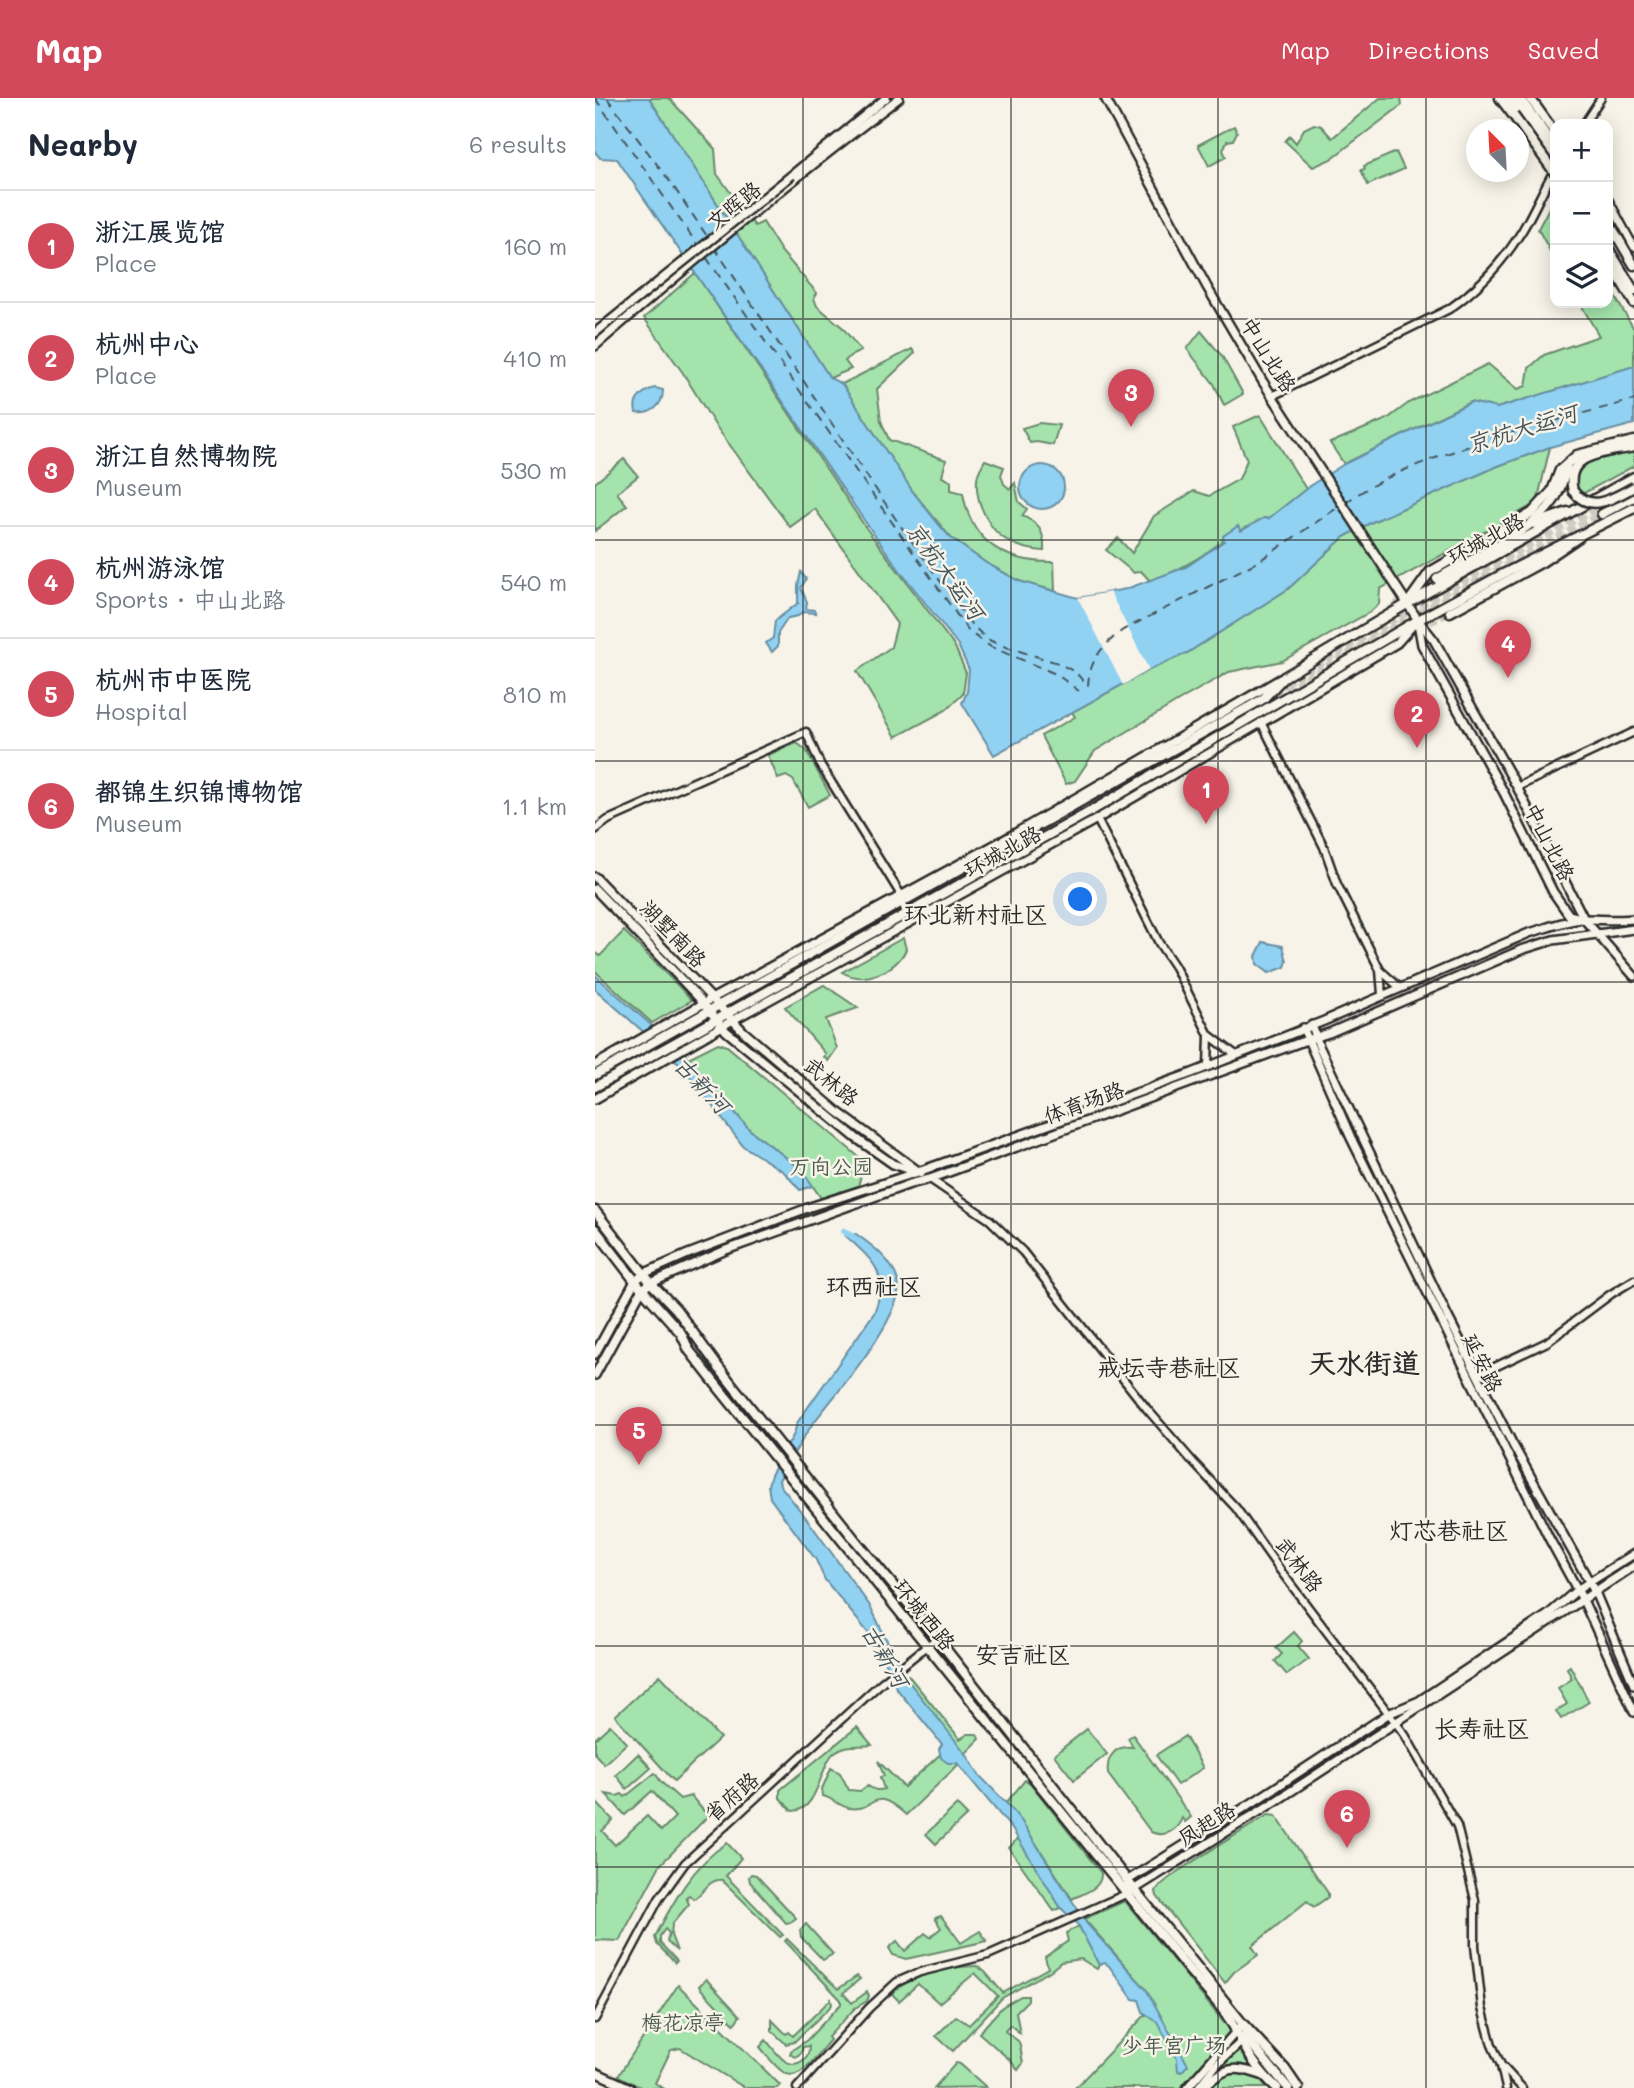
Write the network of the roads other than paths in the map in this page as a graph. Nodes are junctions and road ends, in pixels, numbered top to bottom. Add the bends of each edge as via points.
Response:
1 (886, 98) edge
2 (899, 98) edge
3 (1105, 98) edge
4 (1503, 98) edge
5 (1512, 98) edge
6 (1520, 98) edge
7 (1529, 98) edge
8 (1601, 98) edge
9 (1587, 119) edge
10 (1550, 126) edge
11 (1550, 132) edge
12 (1550, 141) edge
13 (1550, 154) edge
14 (1550, 166) edge
15 (794, 177) junction
16 (1550, 179) edge
17 (1613, 208) edge
18 (1613, 229) edge
19 (1634, 247) edge
20 (1613, 256) edge
21 (1634, 265) edge
22 (1613, 267) edge
23 (1634, 291) edge
24 (1634, 303) edge
25 (634, 306) junction
26 (595, 333) edge
27 (595, 346) edge
28 (1272, 396) junction
29 (1634, 441) edge
30 (1634, 447) edge
31 (1577, 455) junction
32 (1634, 477) edge
33 (1634, 487) edge
34 (1634, 497) edge
35 (1634, 508) edge
36 (1568, 512) junction
37 (1602, 514) tunnel mouth
38 (1525, 528) junction
39 (1579, 537) junction
40 (1437, 579) tunnel mouth
41 (1407, 604) junction
42 (1450, 612) tunnel mouth
43 (1418, 620) junction
44 (1261, 722) junction
45 (1634, 732) edge
46 (1517, 787) junction
47 (1097, 819) junction
48 (595, 830) edge
49 (595, 877) edge
50 (595, 889) edge
51 (902, 899) junction
52 (906, 914) junction
53 (1584, 919) junction
54 (1634, 919) edge
55 (909, 924) junction
56 (1634, 929) edge
57 (1598, 934) junction
58 (1380, 970) junction
59 (1634, 976) edge
60 (1399, 987) junction
61 (1382, 994) junction
62 (716, 1001) junction
63 (706, 1007) junction
64 (730, 1017) junction
65 (715, 1020) junction
66 (1312, 1025) junction
67 (722, 1027) junction
68 (1303, 1028) junction
69 (1209, 1035) junction
70 (1312, 1038) junction
71 (646, 1041) junction
72 (1236, 1055) junction
73 (595, 1065) edge
74 (1208, 1067) junction
75 (595, 1075) edge
76 (595, 1087) edge
77 (595, 1099) edge
78 (1361, 1126) dead end
79 (918, 1172) junction
80 (930, 1179) junction
81 (595, 1211) edge
82 (595, 1229) edge
83 (645, 1273) junction
84 (1634, 1280) edge
85 (635, 1281) junction
86 (651, 1283) junction
87 (642, 1289) junction
88 (595, 1354) edge
89 (595, 1375) edge
90 (1478, 1375) junction
91 (1634, 1554) edge
92 (1634, 1566) edge
93 (1589, 1583) junction
94 (1577, 1590) junction
95 (1595, 1592) junction
96 (1583, 1600) junction
97 (937, 1638) junction
98 (927, 1646) junction
99 (1634, 1685) edge
100 (1634, 1712) edge
101 (1388, 1714) junction
102 (1395, 1723) junction
103 (1128, 1880) junction
104 (1130, 1891) junction
105 (595, 2019) edge
106 (1239, 2027) junction
107 (1240, 2043) junction
108 (1501, 2065) junction
109 (595, 2071) edge
110 (1264, 2076) junction
111 (630, 2088) edge
112 (797, 2088) edge
113 (1187, 2088) edge
114 (1201, 2088) edge
115 (1277, 2088) edge
116 (1288, 2088) edge
117 (1299, 2088) edge
118 (1506, 2088) edge
119 (1522, 2088) edge

1 - 15 main road, 文晖路
2 - 15 main road, 文晖路
3 - 28 main road, 中山北路
4 - 14 main road, bridge
5 - 13 main road
6 - 12 main road
7 - 10 main road
7 - 11 main road
8 - 9 street
15 - 25 main road, 文晖路, bridge
16 - 28 street via 1521,233 1469,295 1440,314
17 - 19 street
18 - 21 main road
20 - 23 main road
22 - 24 main road
25 - 26 main road, 文晖路
25 - 27 main road, 文晖路
28 - 41 main road, 中山北路
29 - 31 main road
30 - 33 main road, bridge via 1590,456 1572,471 1571,481 1579,499 1588,503 1611,499
31 - 38 main road via 1551,504
31 - 41 main road via 1560,470 1552,491 1532,513 1430,572
32 - 36 main road, 环城北路
34 - 37 main road
35 - 39 main road, 环城北路
36 - 38 main road
36 - 41 main road, 环城北路
38 - 40 main road
39 - 42 main road
39 - 43 main road, 环城北路
41 - 43 main road, 中山北路
41 - 51 main road, 环城北路 via 1284,677 1263,699
43 - 44 main road, 环城北路 via 1397,643
43 - 46 main road, 中山北路 via 1434,640
43 - 52 main road, 环城北路
43 - 53 main road, 中山北路 via 1422,645 1553,892 1569,915
44 - 47 main road, 环城北路
44 - 58 street
45 - 46 street
46 - 53 main road, 中山北路
47 - 55 main road, 环城北路
47 - 69 street
48 - 51 street via 608,820 806,732 820,764
49 - 62 main road, 湖墅南路
50 - 63 main road, 湖墅南路
51 - 52 street
51 - 62 main road, 环城北路
52 - 55 street
52 - 64 main road, 环城北路
53 - 54 main road, 体育场路
53 - 57 main road, 中山北路
53 - 60 main road, 体育场路 via 1529,933
55 - 64 main road, 环城北路
56 - 57 main road, 体育场路
57 - 59 main road, 中山北路
57 - 70 main road, 体育场路 via 1521,950
58 - 60 street
58 - 61 street
60 - 61 main road, 体育场路
61 - 66 main road, 体育场路
62 - 63 main road, 环城北路
62 - 64 main road, 湖墅南路
63 - 65 main road, 湖墅南路
63 - 71 main road, 环城北路
64 - 65 main road, 环城北路
64 - 67 main road, 环城北路
64 - 79 main road, 武林路 via 830,1106
65 - 67 main road, 湖墅南路
65 - 76 main road, 环城北路
66 - 68 main road, 体育场路
66 - 70 main road, 延安路
67 - 77 main road, 环城北路
67 - 79 main road, 武林路 via 856,1138 893,1164
68 - 70 main road, 延安路
68 - 72 main road, 体育场路
69 - 72 street
69 - 74 street
70 - 78 main road via 1324,1045
70 - 80 main road, 体育场路
70 - 90 main road, 延安路
70 - 94 main road, 延安路 via 1351,1138
71 - 73 main road, 环城北路
71 - 75 main road, 环城北路
72 - 74 main road, 体育场路
74 - 79 main road, 体育场路
79 - 80 main road, 武林路
79 - 83 main road, 体育场路 via 810,1207
80 - 86 main road, 体育场路 via 726,1250
80 - 101 street, 武林路 via 990,1220 1023,1252 1147,1409 1236,1508
81 - 83 main road, 环城西路
82 - 85 main road, 环城西路
83 - 85 main road, 体育场路
83 - 86 main road, 环城西路
84 - 90 street via 1547,1342
85 - 87 main road, 环城西路
85 - 88 main road, 体育场路
86 - 87 main road, 体育场路
86 - 97 main road, 环城西路
87 - 89 main road, 体育场路
87 - 98 main road, 环城西路
90 - 93 main road, 延安路
91 - 93 main road
92 - 95 main road, 凤起路
93 - 94 main road
93 - 95 main road, 延安路
94 - 96 main road, 延安路
94 - 101 main road via 1548,1615 1419,1700
95 - 96 main road, 凤起路
95 - 99 main road, 延安路
96 - 100 main road, 延安路
96 - 102 main road, 凤起路
97 - 98 street, 省府路
97 - 103 main road, 环城西路
98 - 104 main road, 环城西路
98 - 105 street, 省府路 via 685,1863 659,1899
101 - 102 street, 武林路
101 - 103 main road
102 - 104 main road, 凤起路
102 - 108 street, 武林路 via 1457,1826 1475,1900 1480,1998
103 - 104 main road, 环城西路
104 - 106 main road, 环城西路
104 - 112 street, 凤起路 via 988,1955 897,1982
106 - 107 main road, 环城西路
106 - 113 main road
106 - 116 main road, 环城西路
106 - 117 main road, 环城西路
107 - 110 main road, 环城西路
107 - 114 main road via 1216,2065
108 - 118 street, 武林路
108 - 119 street, 武林路
109 - 111 main road
110 - 114 main road via 1227,2069
110 - 115 main road, 环城西路

